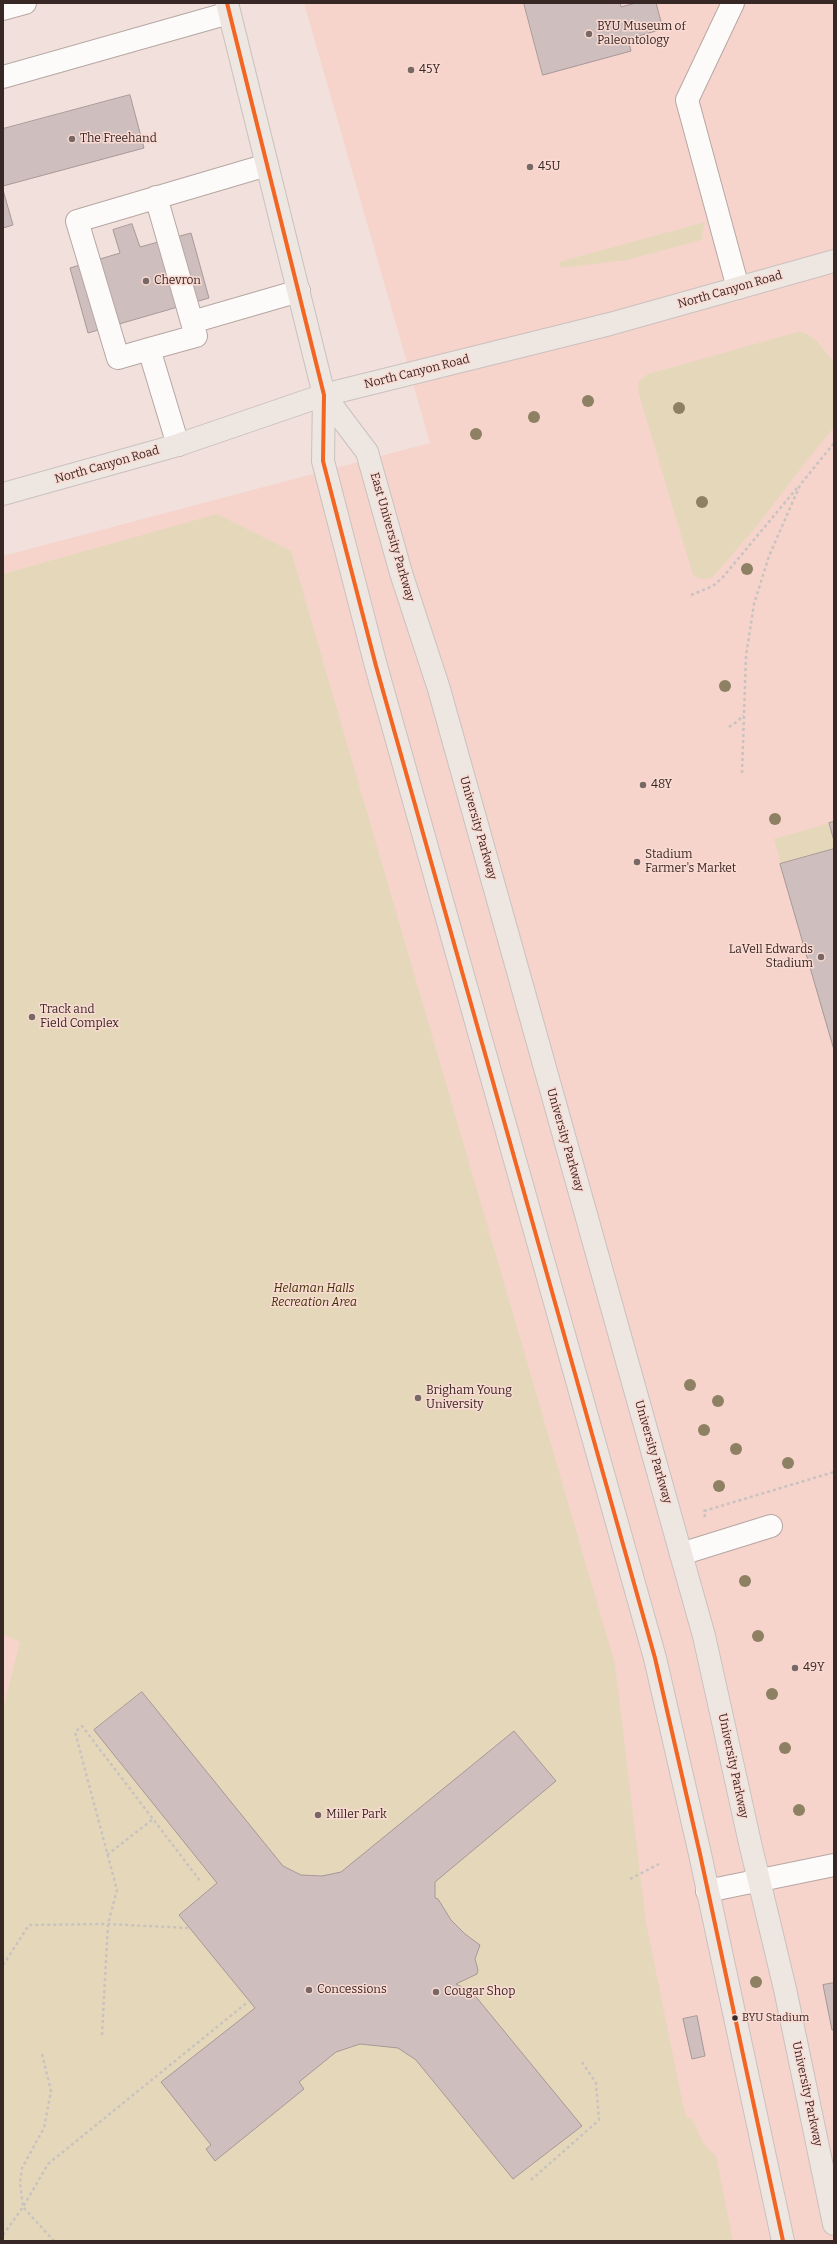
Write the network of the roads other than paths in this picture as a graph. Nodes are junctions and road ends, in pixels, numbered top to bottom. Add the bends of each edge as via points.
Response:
1 (25, 3) edge
2 (733, 3) edge
3 (3, 8) edge
4 (228, 8) edge
5 (3, 77) edge
6 (267, 165) junction
7 (156, 197) junction
8 (834, 261) edge
9 (738, 288) junction
10 (299, 291) junction
11 (192, 322) junction
12 (149, 349) junction
13 (324, 395) junction
14 (178, 445) junction
15 (3, 494) edge
16 (439, 689) joint
17 (771, 1526) dead end
18 (682, 1554) junction
19 (834, 1865) edge
20 (758, 1880) junction
21 (708, 1891) junction
22 (834, 2224) edge
23 (783, 2241) edge

1 - 3 lane
2 - 9 lane via 687,100
4 - 5 lane
4 - 6 main road
6 - 7 lane
6 - 10 main road
7 - 11 lane
7 - 12 lane via 77,221 118,358
8 - 9 main road, North Canyon Road
9 - 13 main road, North Canyon Road via 610,324
10 - 11 lane
10 - 13 main road
11 - 12 lane via 196,336
12 - 14 lane
13 - 14 main road, North Canyon Road
13 - 16 main road, East University Parkway via 367,452 401,573
13 - 21 main road via 323,461 376,666 655,1658
14 - 15 main road, North Canyon Road
16 - 18 main road, University Parkway
17 - 18 lane
18 - 20 main road, University Parkway via 704,1636
19 - 20 lane
20 - 21 lane
20 - 22 main road, University Parkway via 785,1989
21 - 23 main road

